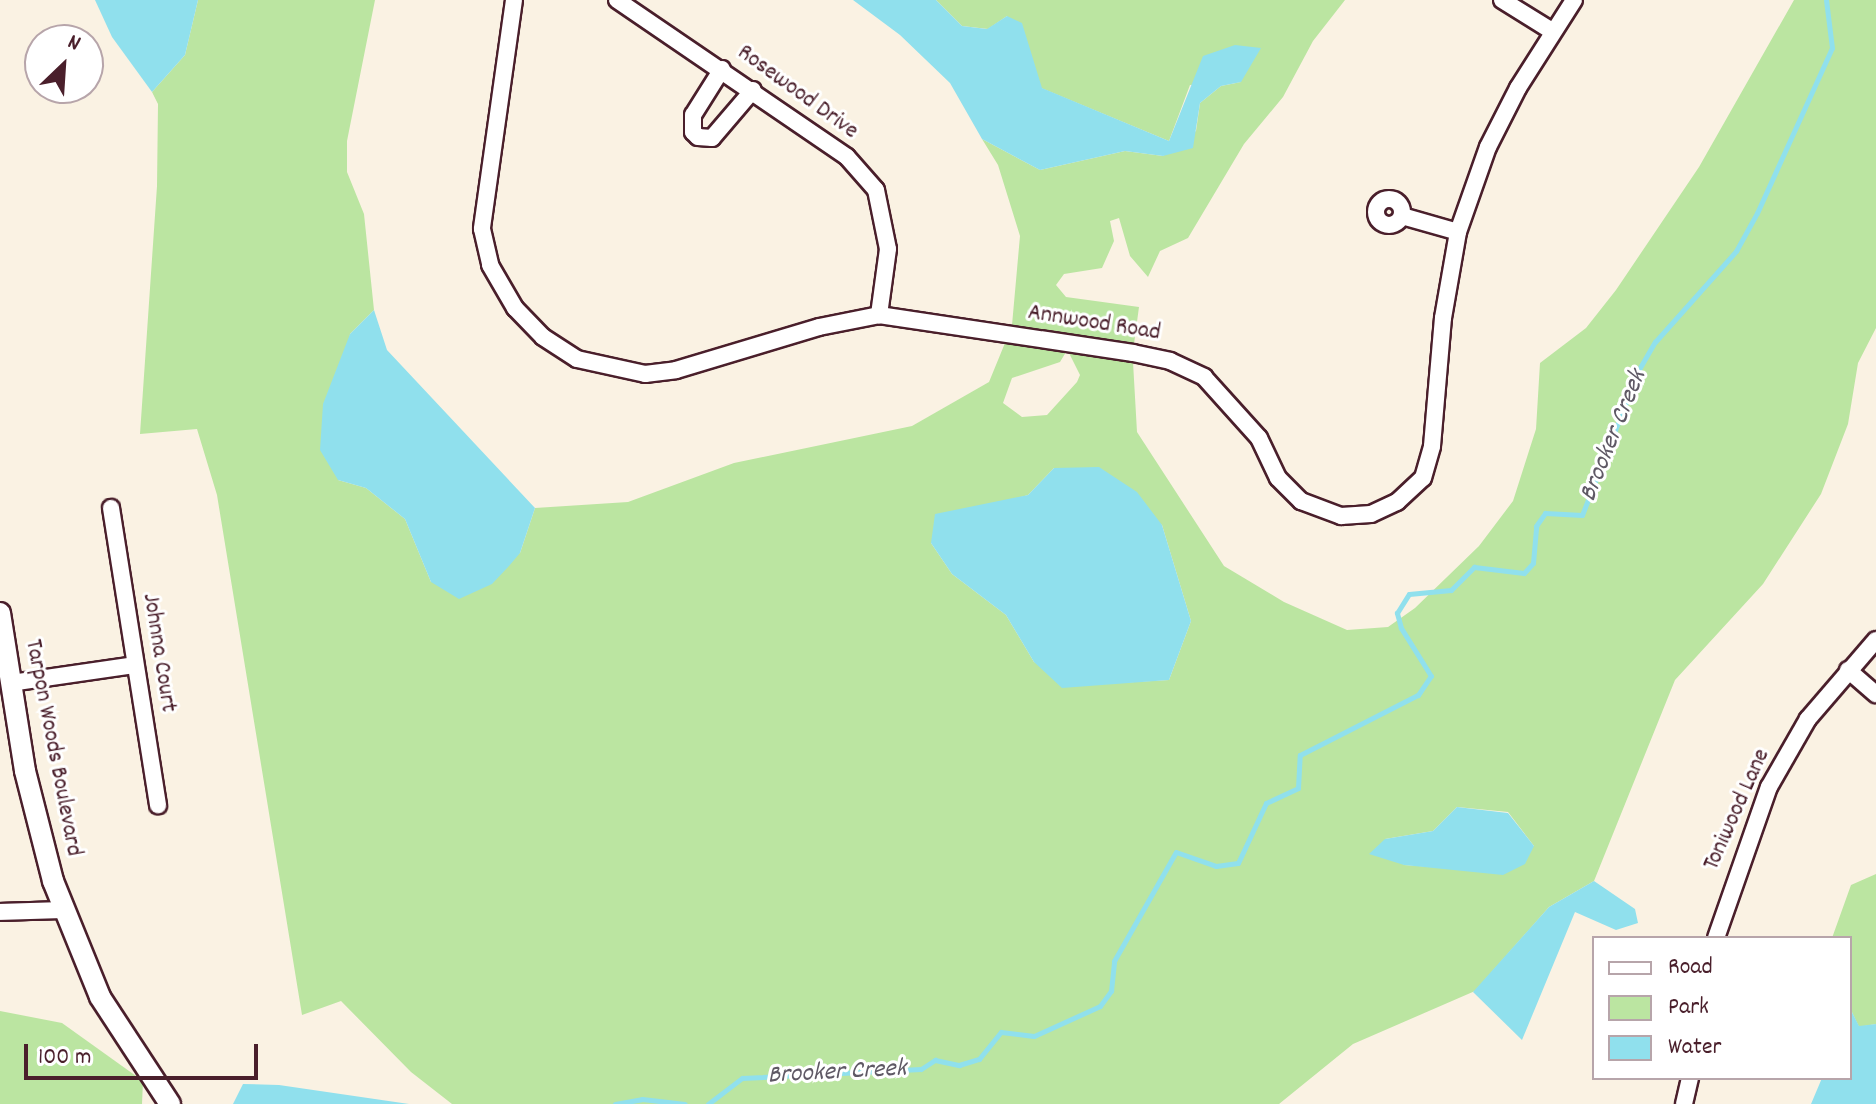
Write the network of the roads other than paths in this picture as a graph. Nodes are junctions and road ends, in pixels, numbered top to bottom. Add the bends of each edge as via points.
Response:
1 (514, 0) edge
2 (617, 0) edge
3 (1502, 0) edge
4 (1574, 0) edge
5 (1552, 31) junction
6 (722, 69) junction
7 (753, 90) junction
8 (1402, 216) dead end
9 (1458, 232) junction
10 (879, 315) junction
11 (111, 508) dead end
12 (0, 613) edge
13 (1876, 640) edge
14 (135, 665) junction
15 (1848, 670) junction
16 (11, 683) junction
17 (1876, 694) edge
18 (158, 805) dead end
19 (63, 910) junction
20 (0, 912) edge
21 (1717, 936) edge
22 (1690, 1080) edge
23 (170, 1104) edge
24 (1684, 1104) edge

1 - 10 street, Annwood Road via 482,229 490,265 515,308 543,337 577,359 645,374
2 - 6 street, Rosewood Drive
3 - 5 street
4 - 5 street, Annwood Road
5 - 9 street, Annwood Road via 1488,147
6 - 7 street, Rosewood Drive
6 - 7 street via 693,115 698,137 712,138
7 - 10 street, Rosewood Drive via 847,157 876,190 888,249
8 - 9 street
9 - 10 street, Annwood Road via 1443,318 1432,446 1423,478 1397,502 1371,514 1341,516 1301,501 1278,478 1259,438 1230,401 1204,377 1170,361
11 - 14 street, Johnna Court
12 - 16 street, Tarpon Woods Boulevard
13 - 15 street, Toniwood Lane
14 - 16 street
14 - 18 street, Johnna Court
15 - 17 street
15 - 21 street, Toniwood Lane via 1808,719 1769,787
16 - 19 street, Tarpon Woods Boulevard via 25,771
19 - 20 street
19 - 23 street, Tarpon Woods Boulevard via 100,997
22 - 24 street

